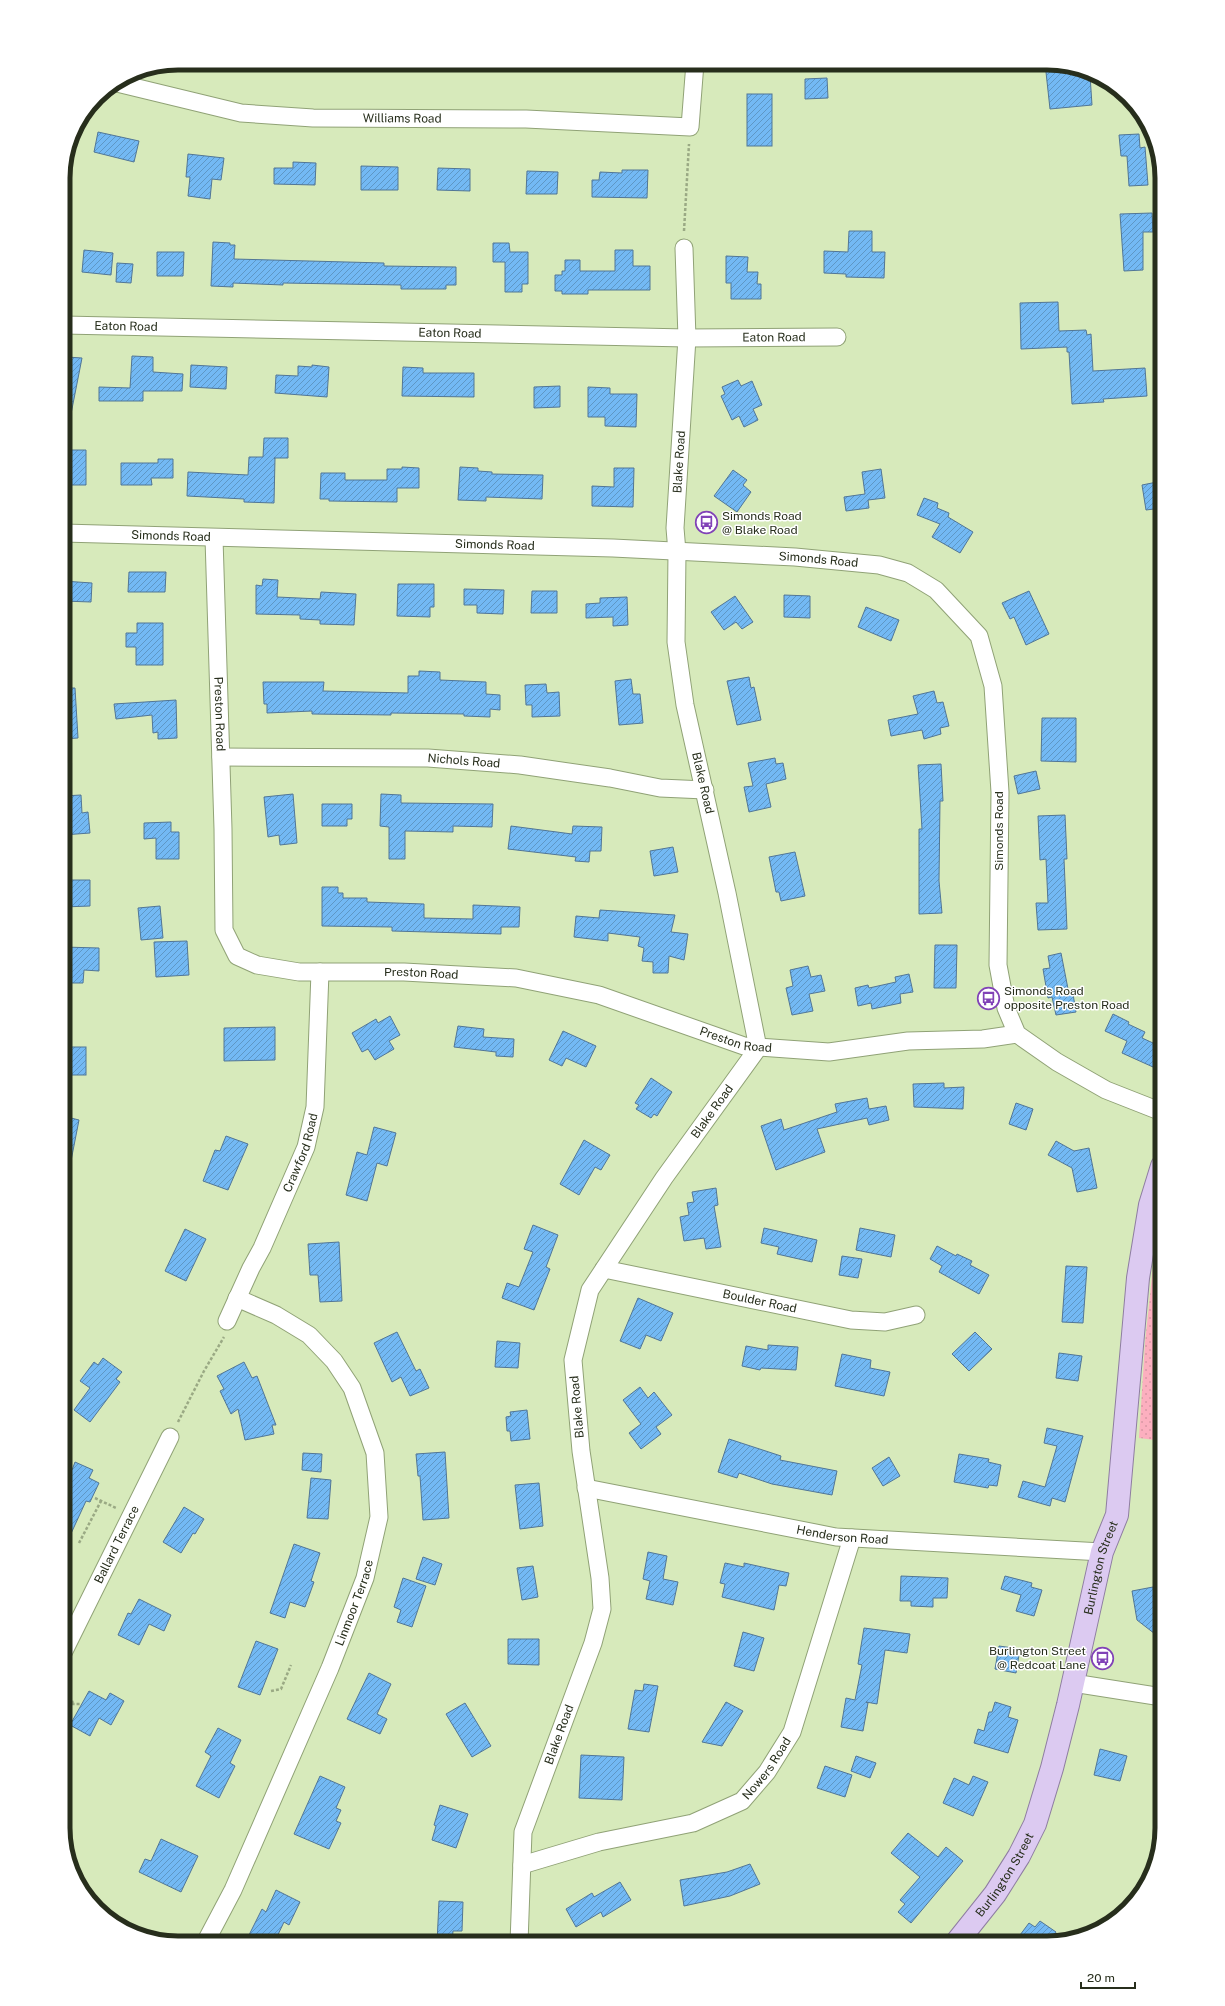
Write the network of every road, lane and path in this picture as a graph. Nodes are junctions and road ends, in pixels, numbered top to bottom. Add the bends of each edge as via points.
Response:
1 (694, 70) edge
2 (125, 85) edge
3 (690, 127) junction
4 (684, 248) joint
5 (70, 325) edge
6 (837, 337) dead end
7 (687, 338) junction
8 (70, 533) edge
9 (214, 538) junction
10 (677, 552) junction
11 (221, 756) junction
12 (705, 790) junction
13 (320, 972) junction
14 (1017, 1034) junction
15 (758, 1048) junction
16 (1155, 1109) edge
17 (1155, 1189) edge
18 (604, 1269) junction
19 (237, 1298) junction
20 (916, 1314) dead end
21 (227, 1321) joint
22 (170, 1436) joint
23 (586, 1488) junction
24 (95, 1498) dead end
25 (101, 1500) junction
26 (130, 1515) junction
27 (852, 1538) junction
28 (79, 1543) dead end
29 (1102, 1552) junction
30 (70, 1639) edge
31 (291, 1665) dead end
32 (1073, 1683) junction
33 (272, 1691) dead end
34 (1155, 1696) edge
35 (70, 1697) edge
36 (73, 1703) junction
37 (80, 1704) dead end
38 (70, 1705) edge
39 (522, 1865) junction
40 (209, 1936) edge
41 (519, 1936) edge
42 (962, 1936) edge

1 - 3 street
2 - 3 street, Williams Road via 241,113 313,118 526,119
3 - 4 path
4 - 7 street, Blake Road
5 - 7 street, Eaton Road
6 - 7 street, Eaton Road
7 - 10 street, Blake Road via 675,528
8 - 9 street, Simonds Road
9 - 10 street, Simonds Road via 614,548
9 - 11 street, Preston Road
10 - 12 street, Blake Road via 676,642 685,705
10 - 14 street, Simonds Road via 795,557 879,565 894,569 908,573 936,590 979,636 993,686 1000,792 998,965 1006,1008
11 - 12 street, Nichols Road via 428,758 520,765 660,788
11 - 13 street, Preston Road via 224,930 237,956 257,965 299,972
12 - 15 street, Blake Road
13 - 15 street, Preston Road via 404,972 516,978 599,995 744,1046
13 - 19 street, Crawford Road via 315,1107 306,1146 262,1248
14 - 15 street, Preston Road via 983,1039 908,1041 829,1052
14 - 16 street via 1056,1062 1106,1090
15 - 18 street, Blake Road via 664,1178
17 - 29 main road, Burlington Street via 1138,1278 1117,1515
18 - 20 street, Boulder Road via 851,1320 885,1322
18 - 23 street, Blake Road via 590,1290 573,1360
19 - 21 street, Crawford Road
19 - 40 street, Linmoor Terrace via 276,1315 309,1335 334,1361 352,1388 375,1453 379,1517 365,1578 330,1668 233,1890
21 - 22 path via 225,1335
22 - 26 street, Ballard Terrace
23 - 27 street, Henderson Road
23 - 39 street, Blake Road via 600,1578 602,1609 593,1643 523,1832
24 - 25 path
25 - 26 path
25 - 28 path
26 - 30 street, Ballard Terrace
27 - 29 street, Henderson Road
27 - 39 street, Nowers Road via 792,1732 767,1772 742,1801 693,1823 599,1842
29 - 32 main road, Burlington Street
31 - 33 path via 281,1689
32 - 34 street
32 - 42 main road, Burlington Street via 1035,1824 995,1894
35 - 36 path
36 - 37 path
36 - 38 path
39 - 41 street, Blake Road

